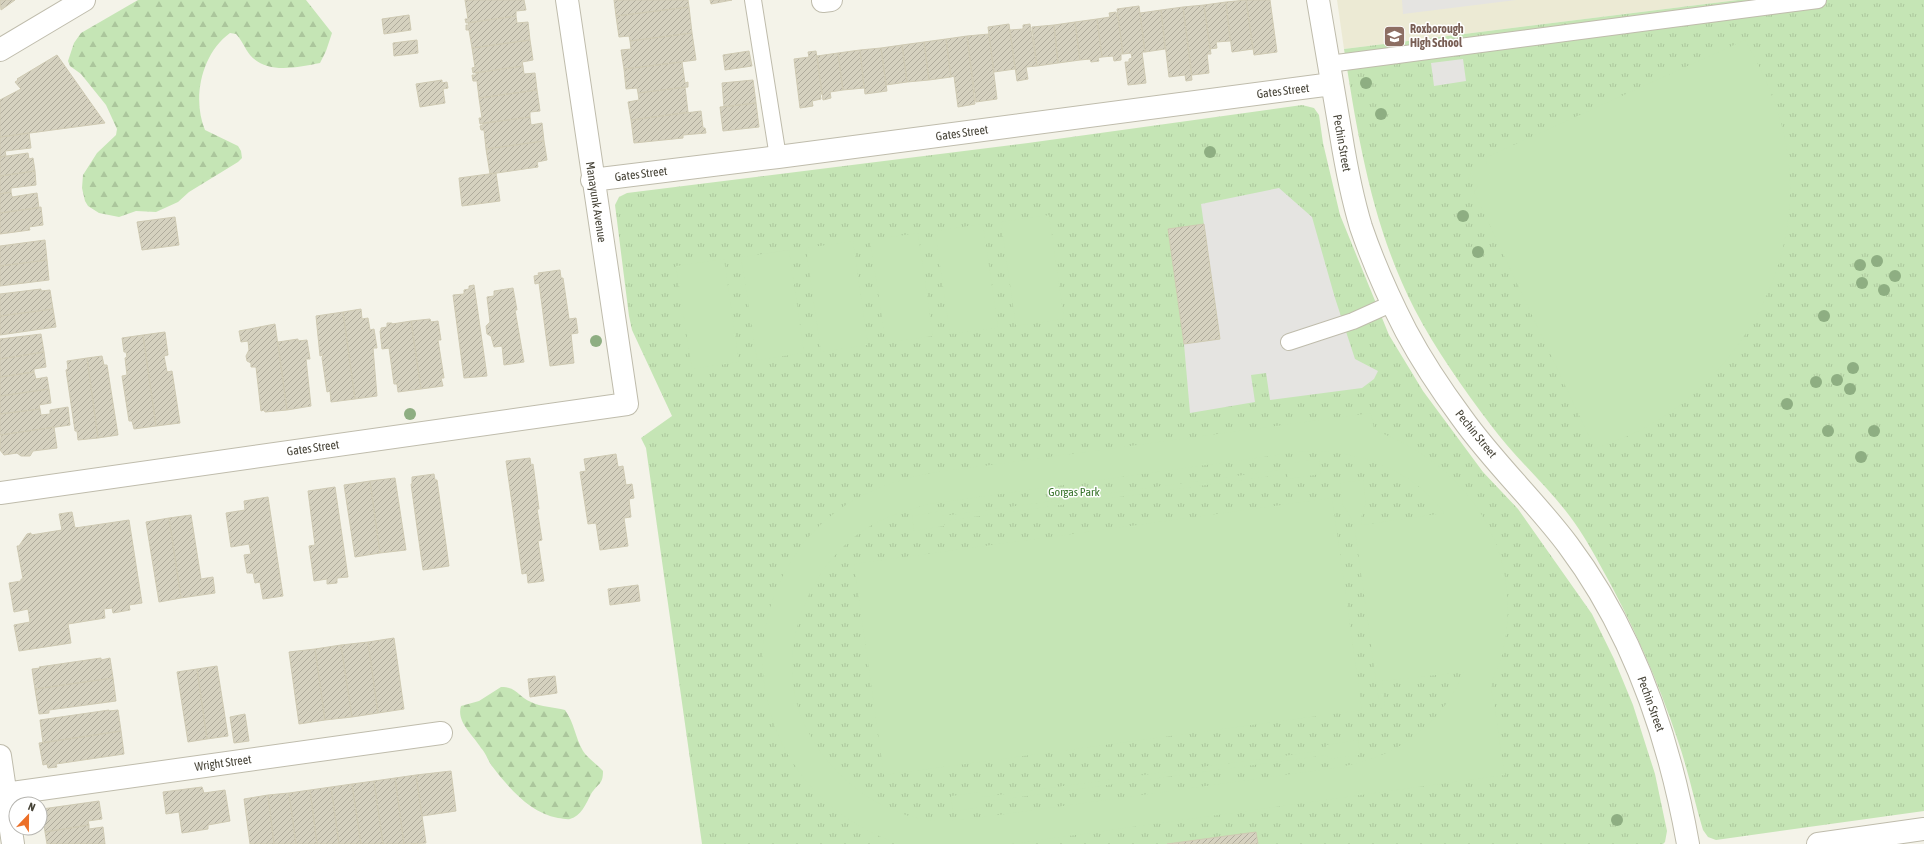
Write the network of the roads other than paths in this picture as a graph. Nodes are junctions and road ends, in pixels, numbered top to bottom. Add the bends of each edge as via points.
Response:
1 (84, 0) edge
2 (567, 0) edge
3 (753, 0) edge
4 (1318, 0) edge
5 (1818, 0) edge
6 (0, 50) edge
7 (1330, 74) junction
8 (778, 157) junction
9 (592, 180) junction
10 (1393, 303) junction
11 (1289, 342) dead end
12 (627, 404) joint
13 (0, 493) edge
14 (441, 733) dead end
15 (0, 756) edge
16 (5, 794) junction
17 (1924, 829) edge
18 (13, 844) edge
19 (1688, 844) edge
20 (1818, 844) edge

1 - 6 street
2 - 9 street, Manayunk Avenue
3 - 8 lane
4 - 7 street, Pechin Street
5 - 7 lane
7 - 8 street, Gates Street
7 - 10 street, Pechin Street via 1350,183 1361,227
8 - 9 street, Gates Street
9 - 12 street, Manayunk Avenue
10 - 11 lane via 1353,321
10 - 19 street, Pechin Street via 1425,363 1462,419 1542,511 1598,588 1621,631 1654,708 1670,757
12 - 13 street, Gates Street
14 - 16 street, Wright Street
15 - 16 street
16 - 18 street
17 - 20 street

